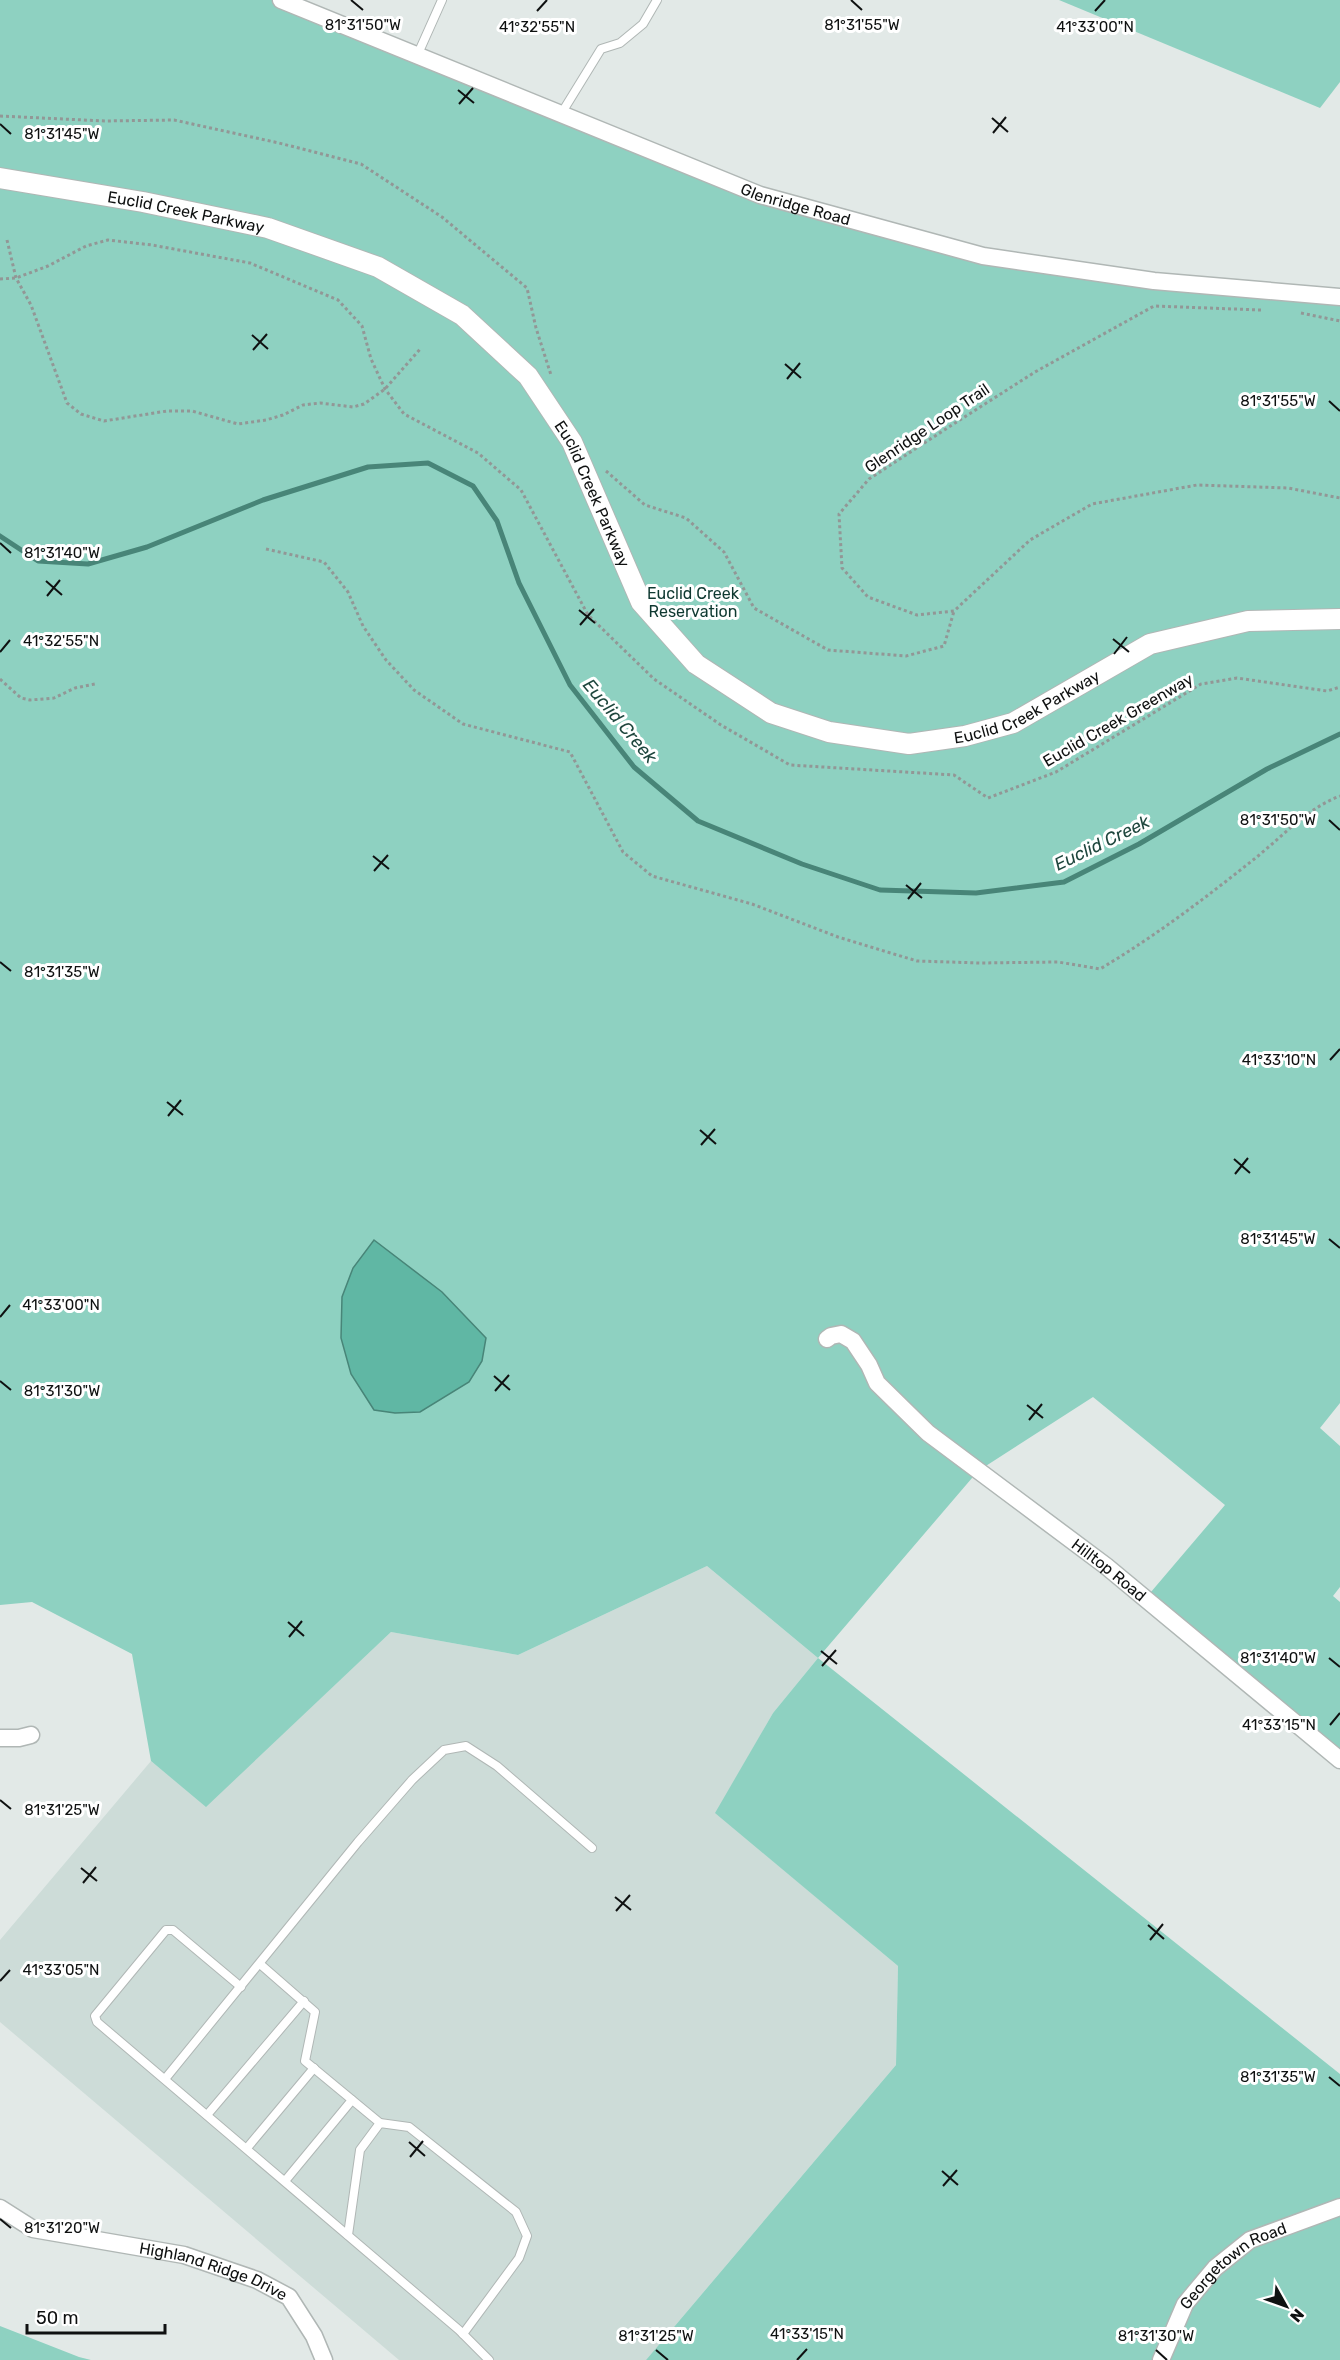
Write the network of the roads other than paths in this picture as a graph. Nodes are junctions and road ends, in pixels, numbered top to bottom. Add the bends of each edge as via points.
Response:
1 (281, 0) edge
2 (441, 0) edge
3 (657, 0) edge
4 (417, 56) junction
5 (561, 114) junction
6 (0, 178) edge
7 (1340, 297) edge
8 (1340, 619) edge
9 (827, 1340) dead end
10 (31, 1735) dead end
11 (0, 1738) edge
12 (1340, 1760) edge
13 (592, 1848) dead end
14 (260, 1964) junction
15 (241, 1987) junction
16 (304, 2001) junction
17 (314, 2068) junction
18 (165, 2079) junction
19 (352, 2100) junction
20 (207, 2115) junction
21 (380, 2123) junction
22 (247, 2148) junction
23 (285, 2181) junction
24 (1340, 2206) edge
25 (0, 2208) edge
26 (348, 2235) junction
27 (463, 2334) junction
28 (324, 2360) edge
29 (489, 2360) edge
30 (1161, 2360) edge

1 - 4 street, Glenridge Road
2 - 4 lane
3 - 5 lane via 643,24 620,43 602,49
4 - 5 street, Glenridge Road
5 - 7 street, Glenridge Road via 760,195 983,256 1154,281
6 - 8 street, Euclid Creek Parkway via 268,228 378,267 462,315 528,376 572,442 641,602 696,664 771,713 829,732 909,744 964,736 1013,723 1150,644 1248,621
9 - 12 street, Hilltop Road via 841,1334 853,1341 877,1383 927,1433 1106,1566
10 - 11 street
13 - 14 lane via 497,1766 465,1746 444,1750 358,1842
14 - 15 lane
14 - 16 lane
15 - 18 lane
15 - 18 lane via 173,1930 166,1930 95,2016 97,2022
16 - 17 lane via 315,2012 304,2058
16 - 20 lane
17 - 19 lane
17 - 22 lane
18 - 20 lane
19 - 21 lane
19 - 23 lane
20 - 22 lane
21 - 26 lane via 360,2150
21 - 27 lane via 410,2127 516,2212 527,2236 519,2258
22 - 23 lane
23 - 26 lane
24 - 30 street, Georgetown Road via 1250,2240 1215,2268 1185,2304
25 - 28 street, Highland Ridge Drive via 33,2229 184,2255 257,2280 289,2297
26 - 27 lane
27 - 29 lane

